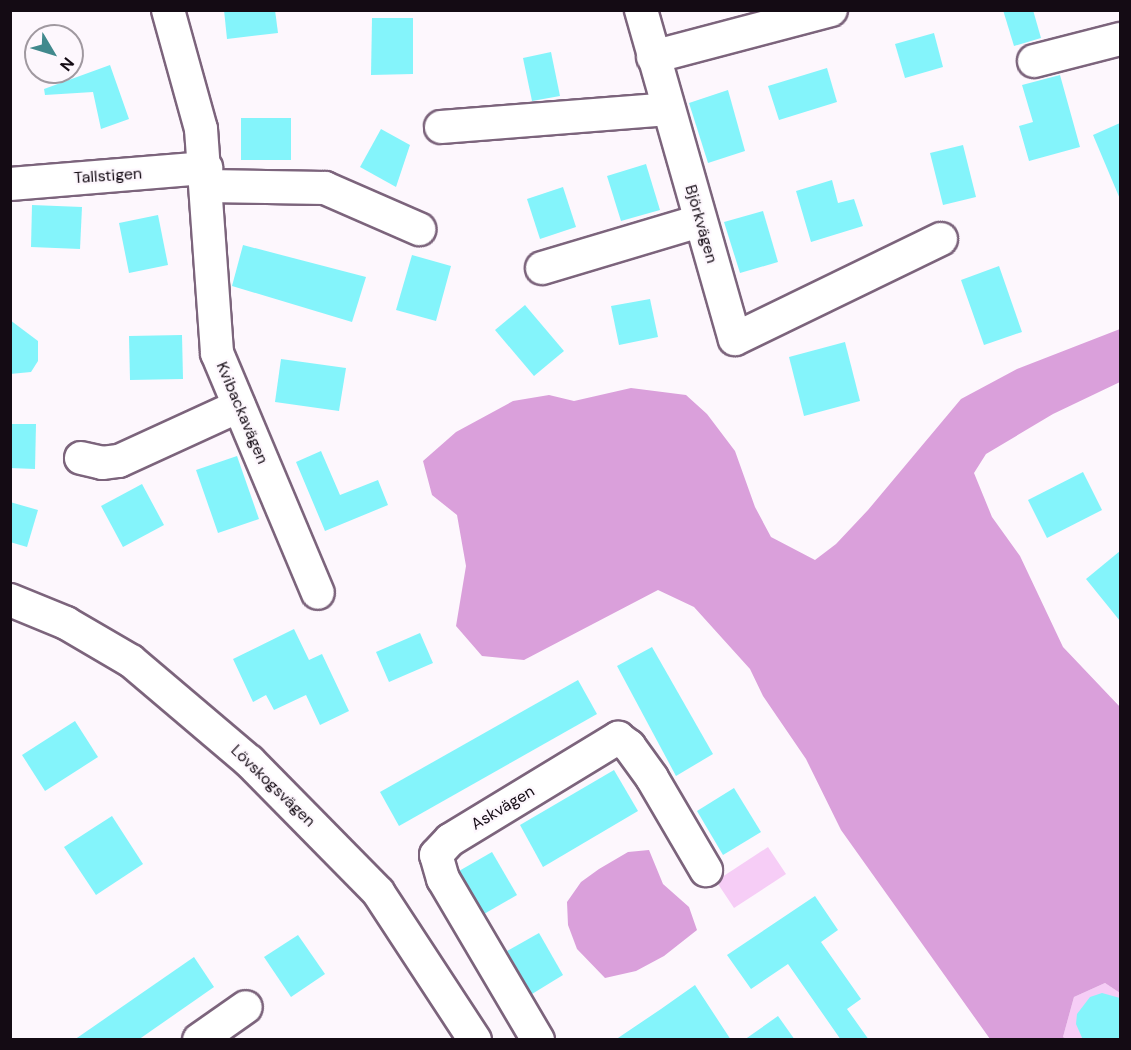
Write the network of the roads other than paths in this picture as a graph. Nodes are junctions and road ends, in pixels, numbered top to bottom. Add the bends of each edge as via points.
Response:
1 (168, 10) edge
2 (640, 10) edge
3 (831, 10) edge
4 (1120, 39) edge
5 (653, 57) junction
6 (1034, 61) dead end
7 (668, 109) junction
8 (441, 127) dead end
9 (207, 177) junction
10 (10, 184) edge
11 (700, 221) junction
12 (419, 230) dead end
13 (941, 239) dead end
14 (542, 268) dead end
15 (239, 406) junction
16 (81, 458) dead end
17 (318, 593) dead end
18 (10, 600) edge
19 (706, 870) dead end
20 (246, 1007) dead end
21 (199, 1040) edge
22 (475, 1040) edge
23 (538, 1040) edge

1 - 9 street, Kvibackavägen via 201,129
2 - 5 street, Björkvägen
3 - 5 street
4 - 6 street
5 - 7 street, Björkvägen
7 - 8 street
7 - 11 street, Björkvägen
9 - 10 street, Tallstigen
9 - 12 street via 326,188
9 - 15 street, Kvibackavägen via 217,353
11 - 13 street, Björkvägen via 735,339
11 - 14 street
15 - 16 street via 119,460 102,463
15 - 17 street, Kvibackavägen
18 - 22 street, Lövskogsvägen via 66,622 131,661 249,761 378,892
19 - 23 street, Askvägen via 652,778 629,746 618,738 450,840 436,855 443,879
20 - 21 street

